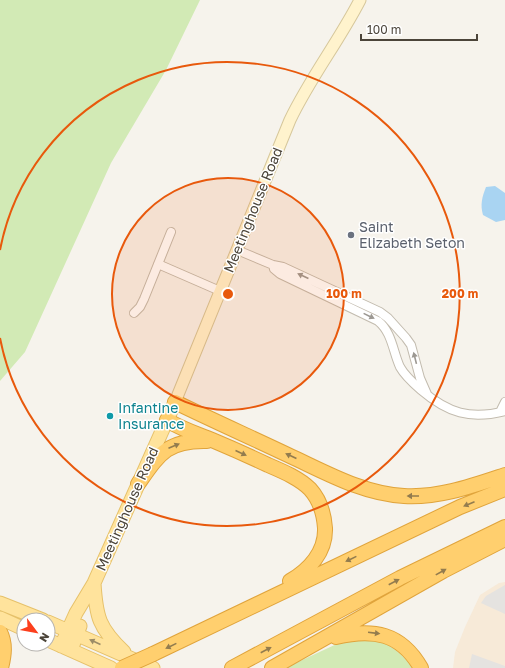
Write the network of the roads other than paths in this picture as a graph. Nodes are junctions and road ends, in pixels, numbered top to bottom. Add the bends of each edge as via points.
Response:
1 (360, 0) edge
2 (171, 232) dead end
3 (237, 250) junction
4 (158, 264) junction
5 (273, 265) junction
6 (220, 290) junction
7 (134, 313) dead end
8 (427, 395) junction
9 (175, 402) junction
10 (505, 402) edge
11 (503, 411) edge
12 (167, 420) junction
13 (214, 441) junction
14 (505, 475) edge
15 (138, 484) junction
16 (505, 489) edge
17 (505, 527) edge
18 (505, 539) edge
19 (94, 583) junction
20 (0, 603) edge
21 (23, 612) edge
22 (0, 618) edge
23 (16, 625) edge
24 (56, 625) edge
25 (0, 632) edge
26 (72, 632) junction
27 (191, 636) junction
28 (322, 640) junction
29 (56, 644) edge
30 (66, 648) junction
31 (153, 661) edge
32 (126, 663) edge
33 (1, 668) edge
34 (111, 668) edge
35 (232, 668) edge
36 (272, 668) edge
37 (421, 668) edge

1 - 3 street, Meetinghouse Road via 290,120
2 - 4 street
3 - 5 street
3 - 6 street, Meetinghouse Road
4 - 6 street
4 - 7 street via 140,307
5 -> 8 street via 280,274 382,324 403,372
8 -> 5 street via 411,345 388,318 286,268
6 - 9 street, Meetinghouse Road
8 - 11 street via 443,406 461,413 481,416
9 - 12 main road, Meetinghouse Road
14 -> 9 highway via 439,494 404,496 375,492 344,481
10 - 11 street
12 - 13 highway
12 - 15 main road, Meetinghouse Road
15 -> 13 highway via 155,460 168,448 194,440
13 -> 27 highway via 303,483 317,498 323,512 326,538 313,564 296,578 238,607
15 - 19 main road, Meetinghouse Road
16 -> 27 highway via 453,511
35 -> 17 highway via 407,575
28 -> 18 highway
19 - 26 main road, Meetinghouse Road via 91,597
19 - 32 main road via 99,620
20 - 21 main road
22 - 23 main road
24 - 26 main road
25 - 33 highway via 4,640
26 - 30 main road, Meetinghouse Road
32 -> 26 main road
27 -> 31 highway
28 - 36 highway
28 -> 37 highway via 351,633 382,634 405,647
29 - 30 main road
30 - 34 main road
31 - 32 highway, bridge

